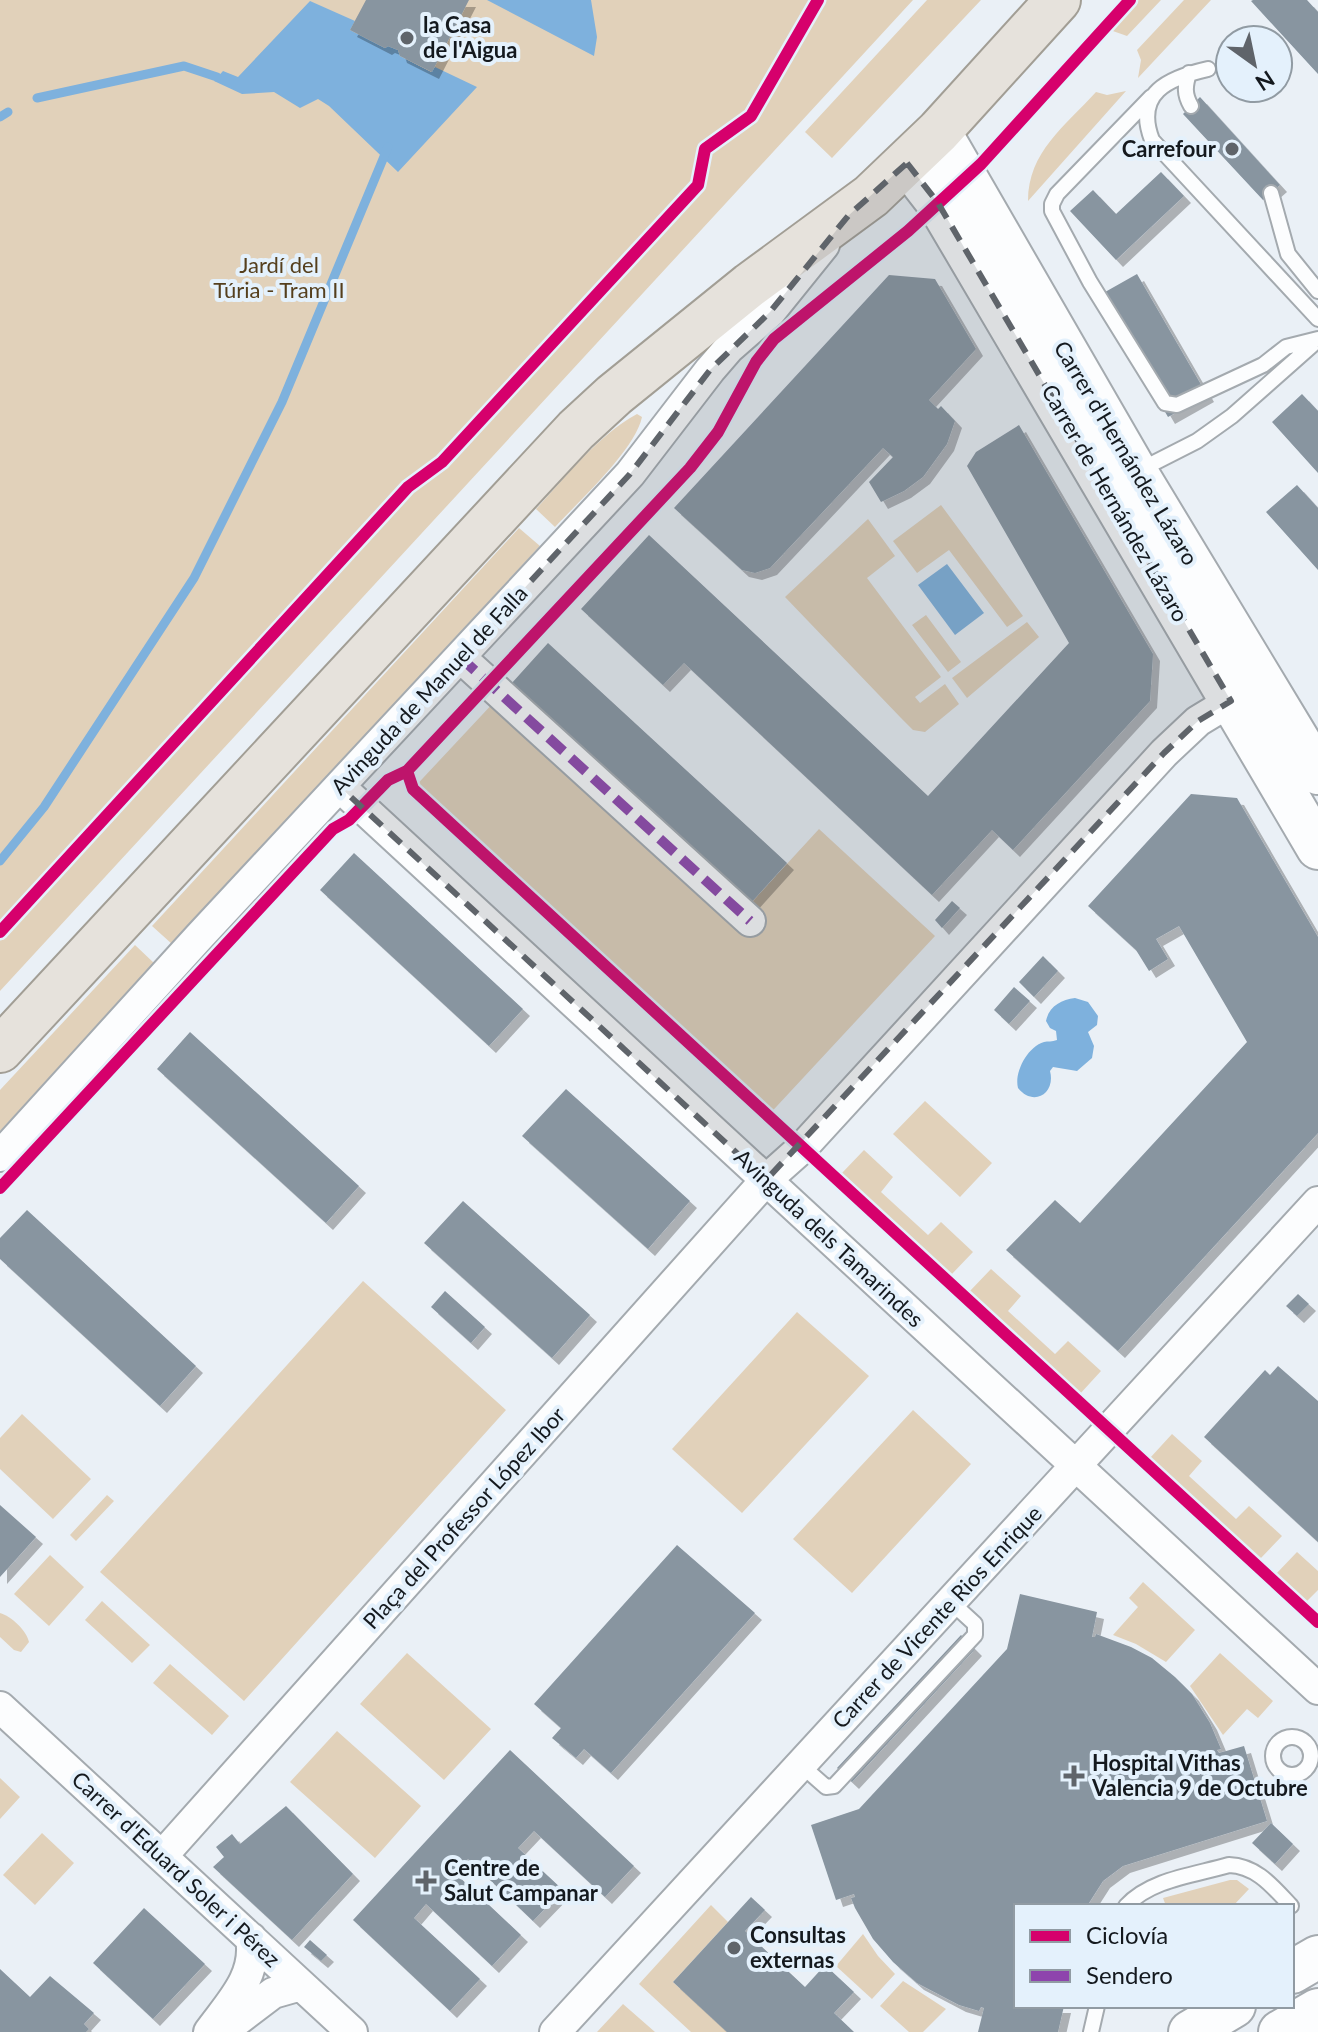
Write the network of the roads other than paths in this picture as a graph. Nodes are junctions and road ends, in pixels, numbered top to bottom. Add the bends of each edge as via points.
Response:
1 (1058, 0) edge
2 (1208, 69) dead end
3 (1189, 73) junction
4 (1151, 97) junction
5 (1191, 106) dead end
6 (939, 131) junction
7 (907, 163) junction
8 (1271, 193) dead end
9 (848, 216) junction
10 (1318, 291) edge
11 (1318, 319) edge
12 (1318, 340) edge
13 (1136, 472) junction
14 (460, 657) junction
15 (1231, 701) junction
16 (1286, 718) junction
17 (1318, 773) edge
18 (340, 787) junction
19 (1318, 848) edge
20 (750, 921) dead end
21 (0, 1050) edge
22 (0, 1156) edge
23 (766, 1180) junction
24 (1318, 1202) edge
25 (1075, 1467) junction
26 (951, 1602) junction
27 (1318, 1689) edge
28 (0, 1707) edge
29 (1318, 1735) edge
30 (1292, 1737) junction
31 (1314, 1757) edge
32 (801, 1765) junction
33 (162, 1856) junction
34 (1129, 1904) edge
35 (1288, 1904) edge
36 (251, 1938) junction
37 (1318, 1957) edge
38 (1294, 1971) edge
39 (301, 1985) junction
40 (1097, 2008) edge
41 (1231, 2008) edge
42 (1318, 2010) edge
43 (209, 2032) edge
44 (222, 2032) edge
45 (352, 2032) edge
46 (555, 2032) edge
47 (1091, 2032) edge
48 (1190, 2032) edge
49 (1280, 2032) edge

1 - 6 main road, Avinguda de Manuel de Falla
2 - 3 lane
3 - 4 lane
3 - 5 lane via 1185,97
4 - 11 lane via 1146,121 1152,140
4 - 12 lane via 1057,194 1052,211 1165,403 1177,405 1263,365 1286,347
6 - 7 main road, Avinguda de Manuel de Falla
6 - 13 street, Carrer d'Hernández Lázaro
7 - 9 main road, Avinguda de Manuel de Falla
7 - 15 street, Carrer de Hernández Lázaro via 938,203
8 - 10 lane via 1288,254
9 - 14 street, Avinguda de Manuel de Falla via 770,312 710,370 630,474
9 - 21 main road, Avinguda de Manuel de Falla via 750,285 576,430
12 - 13 lane via 1232,416
13 - 16 street, Carrer d'Hernández Lázaro
14 - 18 street, Avinguda de Manuel de Falla
14 - 20 street
15 - 16 street via 1259,700
15 - 19 street, Carrer de Hernández Lázaro
15 - 23 street, Plaça del Professor López Ibor via 1198,721 1164,753 802,1148
16 - 17 street, Carrer d'Hernández Lázaro
18 - 22 street, Avinguda de Manuel de Falla
18 - 23 street, Avinguda dels Tamarindes
23 - 25 street, Avinguda dels Tamarindes
23 - 33 street, Plaça del Professor López Ibor
24 - 25 street, Carrer de Vicente Rios Enrique
25 - 26 street, Carrer de Vicente Rios Enrique
25 - 27 street, Avinguda dels Tamarindes
26 - 32 street, Carrer de Vicente Rios Enrique
26 - 32 lane via 975,1624 975,1635 834,1786 826,1787
28 - 33 street, Carrer d'Eduard Soler i Pérez
29 - 30 lane
30 - 31 lane via 1303,1741
30 - 31 lane via 1276,1746 1273,1758 1283,1773 1296,1775
32 - 46 street, Carrer de Vicente Rios Enrique
33 - 36 street, Carrer d'Eduard Soler i Pérez
34 - 35 lane via 1161,1884 1229,1865 1262,1877
36 - 39 street, Carrer d'Eduard Soler i Pérez
36 - 43 street via 246,1980
37 - 38 street
39 - 44 street via 273,1993
39 - 45 street, Carrer d'Eduard Soler i Pérez
40 - 47 lane
41 - 48 street
42 - 49 street

